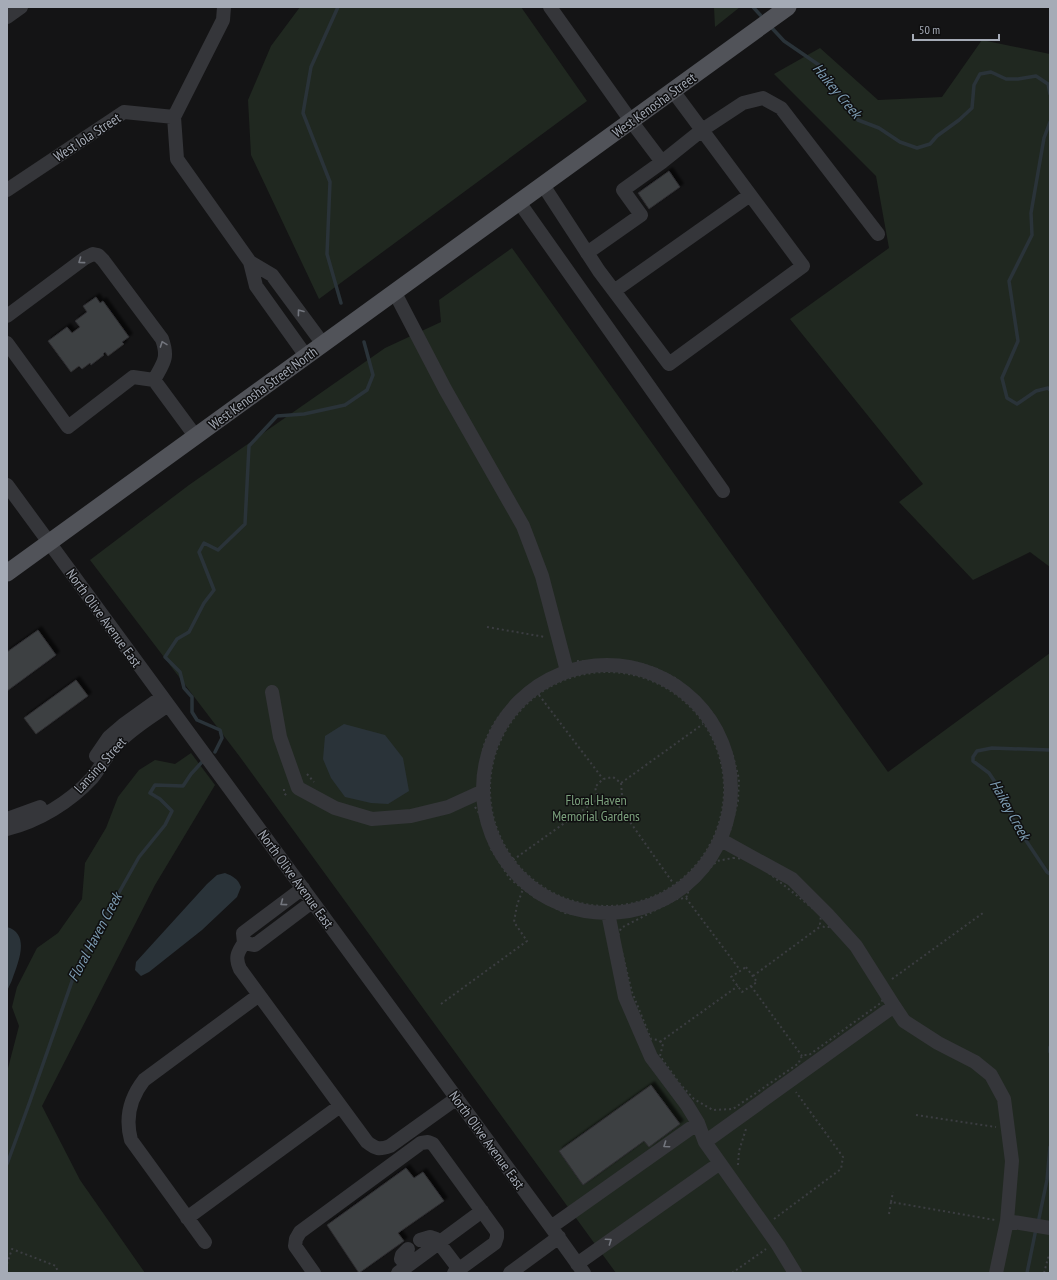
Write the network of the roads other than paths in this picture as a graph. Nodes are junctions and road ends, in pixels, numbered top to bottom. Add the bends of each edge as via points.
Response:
1 (22, 7) edge
2 (224, 7) edge
3 (550, 7) edge
4 (788, 7) edge
5 (7, 17) edge
6 (673, 91) junction
7 (174, 117) junction
8 (631, 121) junction
9 (702, 130) junction
10 (662, 162) junction
11 (543, 186) junction
12 (7, 190) edge
13 (750, 195) junction
14 (519, 202) junction
15 (878, 234) dead end
16 (587, 254) junction
17 (250, 262) junction
18 (614, 291) junction
19 (395, 293) junction
20 (7, 316) edge
21 (7, 344) edge
22 (323, 344) junction
23 (306, 356) junction
24 (154, 380) junction
25 (196, 437) junction
26 (7, 485) edge
27 (723, 491) dead end
28 (49, 543) junction
29 (7, 573) edge
30 (561, 671) junction
31 (272, 692) dead end
32 (165, 701) junction
33 (480, 788) junction
34 (7, 819) edge
35 (7, 829) edge
36 (725, 838) junction
37 (303, 888) junction
38 (312, 902) junction
39 (605, 917) junction
40 (263, 918) junction
41 (273, 931) junction
42 (244, 943) junction
43 (259, 995) junction
44 (894, 1006) junction
45 (456, 1098) junction
46 (340, 1106) junction
47 (698, 1123) junction
48 (705, 1142) junction
49 (720, 1163) junction
50 (482, 1211) junction
51 (187, 1218) junction
52 (1009, 1222) junction
53 (1050, 1228) edge
54 (555, 1232) junction
55 (420, 1240) dead end
56 (205, 1242) dead end
57 (439, 1243) junction
58 (408, 1249) dead end
59 (580, 1268) edge
60 (402, 1270) edge
61 (457, 1272) edge
62 (314, 1273) edge
63 (510, 1273) edge
64 (795, 1273) edge
65 (996, 1273) edge

1 - 5 street
2 - 7 street via 222,20
3 - 8 street
4 - 6 main road, West Kenosha Street
6 - 8 main road, West Kenosha Street
6 - 9 street
7 - 12 street, West Iola Street via 124,112
7 - 17 street via 177,159
8 - 10 street
8 - 11 main road, West Kenosha Street
9 - 10 street
9 - 13 street
9 - 15 street via 743,102 763,98 781,108
10 - 16 street via 624,190 641,215
11 - 14 main road, West Kenosha Street
11 - 16 street
13 - 18 street
13 - 18 street via 803,266 669,364
14 - 19 main road, West Kenosha Street North
14 - 27 street
16 - 18 street
22 -> 17 street via 272,275
17 - 23 street via 256,286
19 - 22 main road, West Kenosha Street North
19 - 30 street via 523,526 542,576
24 -> 20 street via 165,358 162,339 98,255 93,254 85,258
21 - 24 street via 68,427 133,377
22 - 23 main road, West Kenosha Street North
23 - 25 main road, West Kenosha Street North
24 - 25 street
25 - 28 main road, West Kenosha Street North
26 - 28 street, North Olive Avenue East
28 - 29 main road, West Kenosha Street North
28 - 32 street, North Olive Avenue East
30 - 33 street via 533,690 506,718 488,752
30 - 36 street via 598,665 630,667 660,676 686,693 708,716 723,744 731,774
31 - 33 street via 280,737 298,788 335,808 372,819 411,816 448,807
32 - 34 street, Lansing Street via 123,725 109,737 85,771 55,799 35,810
32 - 35 street, Lansing Street via 117,744 77,793 38,818
32 - 37 street, North Olive Avenue East
33 - 39 street via 495,843 509,866 528,885 550,900
36 - 39 street via 702,868 674,893 640,909
36 - 44 street via 792,879 856,946
37 - 38 street, North Olive Avenue East
37 -> 40 street
38 - 41 street
38 - 45 street, North Olive Avenue East
39 - 47 street via 625,997 651,1057
40 - 41 street
40 - 42 street via 243,933
41 - 42 street via 255,945
42 - 43 street via 237,963
43 - 46 street
43 - 51 street via 152,1073 137,1088 130,1105 128,1125 132,1140
44 - 48 street
44 - 52 street via 904,1021 974,1062 991,1075 1004,1099 1012,1161
45 - 46 street via 390,1146 380,1149 367,1142
45 - 54 street, North Olive Avenue East
46 - 51 street
47 - 48 street
47 -> 54 street
48 - 49 street
59 -> 49 street
49 - 64 street
50 - 57 street
50 - 61 street via 497,1232 495,1243
50 - 62 street via 433,1144 422,1143 300,1232 295,1246
51 - 56 street
52 - 53 street
52 - 65 street
54 - 59 street, North Olive Avenue East
54 - 63 street
55 - 57 street via 433,1237
57 - 60 street
57 - 61 street via 455,1264
58 - 60 street via 402,1255

